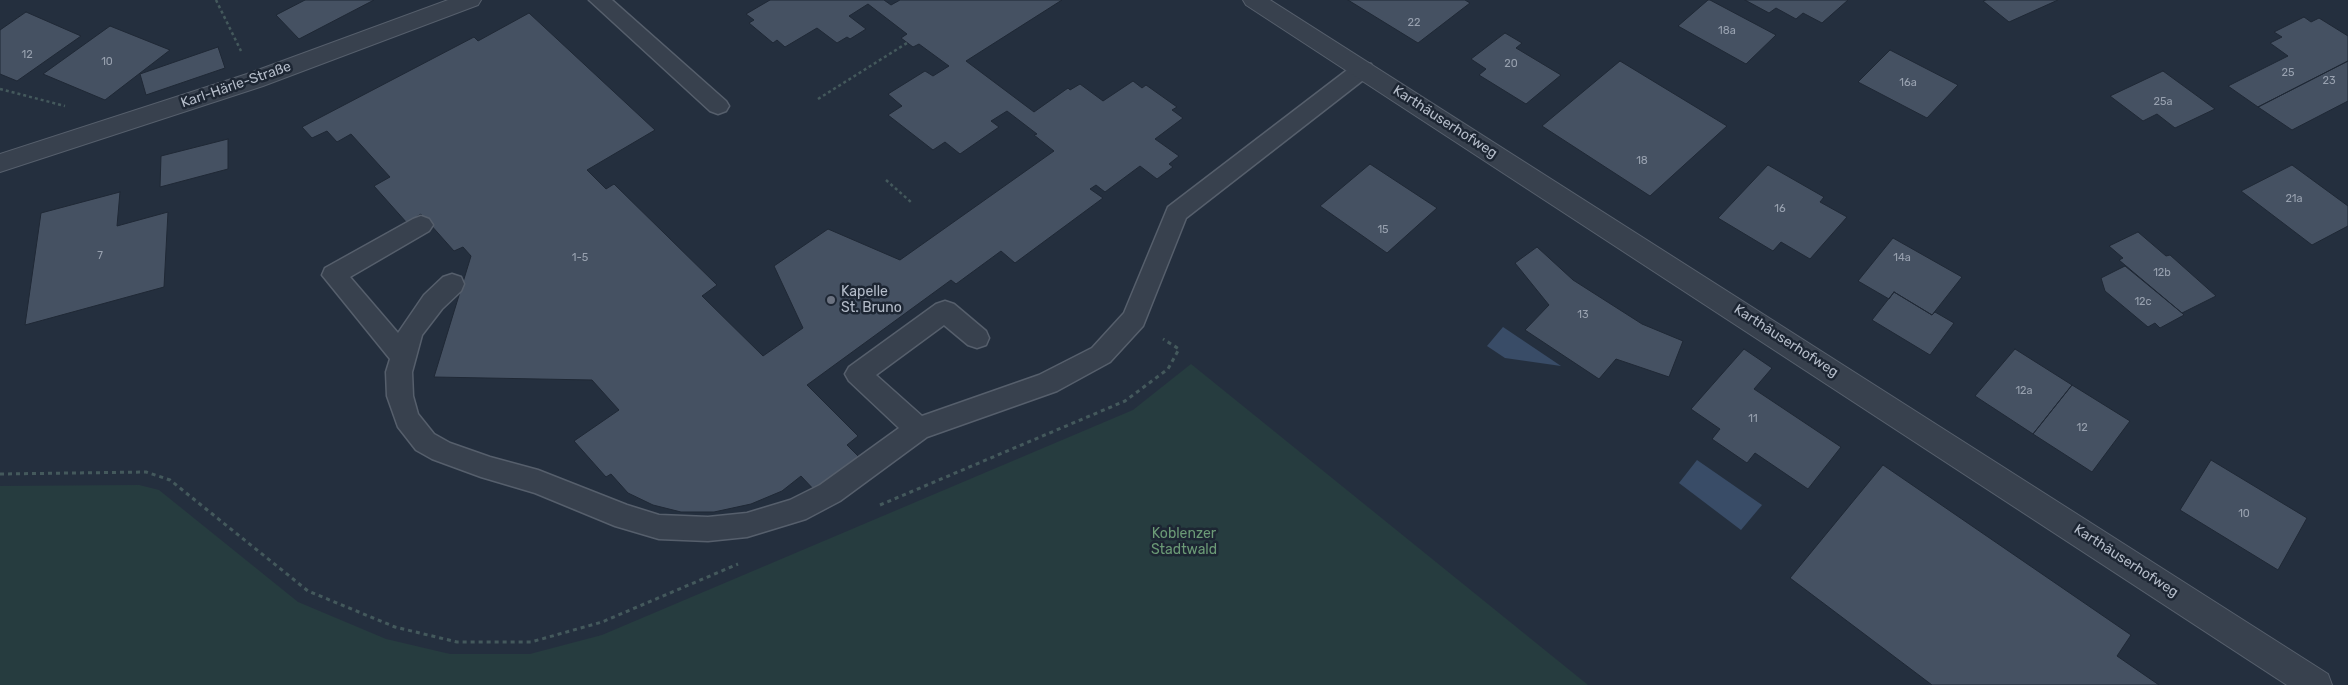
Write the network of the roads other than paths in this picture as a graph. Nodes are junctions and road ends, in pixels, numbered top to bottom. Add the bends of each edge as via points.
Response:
1 (470, 0) edge
2 (599, 0) edge
3 (1254, 0) edge
4 (1363, 69) junction
5 (718, 106) dead end
6 (0, 163) edge
7 (421, 225) dead end
8 (452, 284) dead end
9 (977, 338) dead end
10 (403, 356) junction
11 (918, 429) junction
12 (2316, 685) edge

1 - 6 street, Karl-Härle-Straße via 255,80
2 - 5 lane
3 - 4 street, Karthäuserhofweg
4 - 11 lane via 1176,213 1134,319 1101,355 1048,383
4 - 12 street, Karthäuserhofweg
7 - 10 lane via 334,275
8 - 10 lane via 411,331
9 - 11 lane via 945,311 858,374
10 - 11 lane via 399,372 400,396 407,419 425,442 441,451 538,482 658,527 708,529 747,525 796,510 830,493

